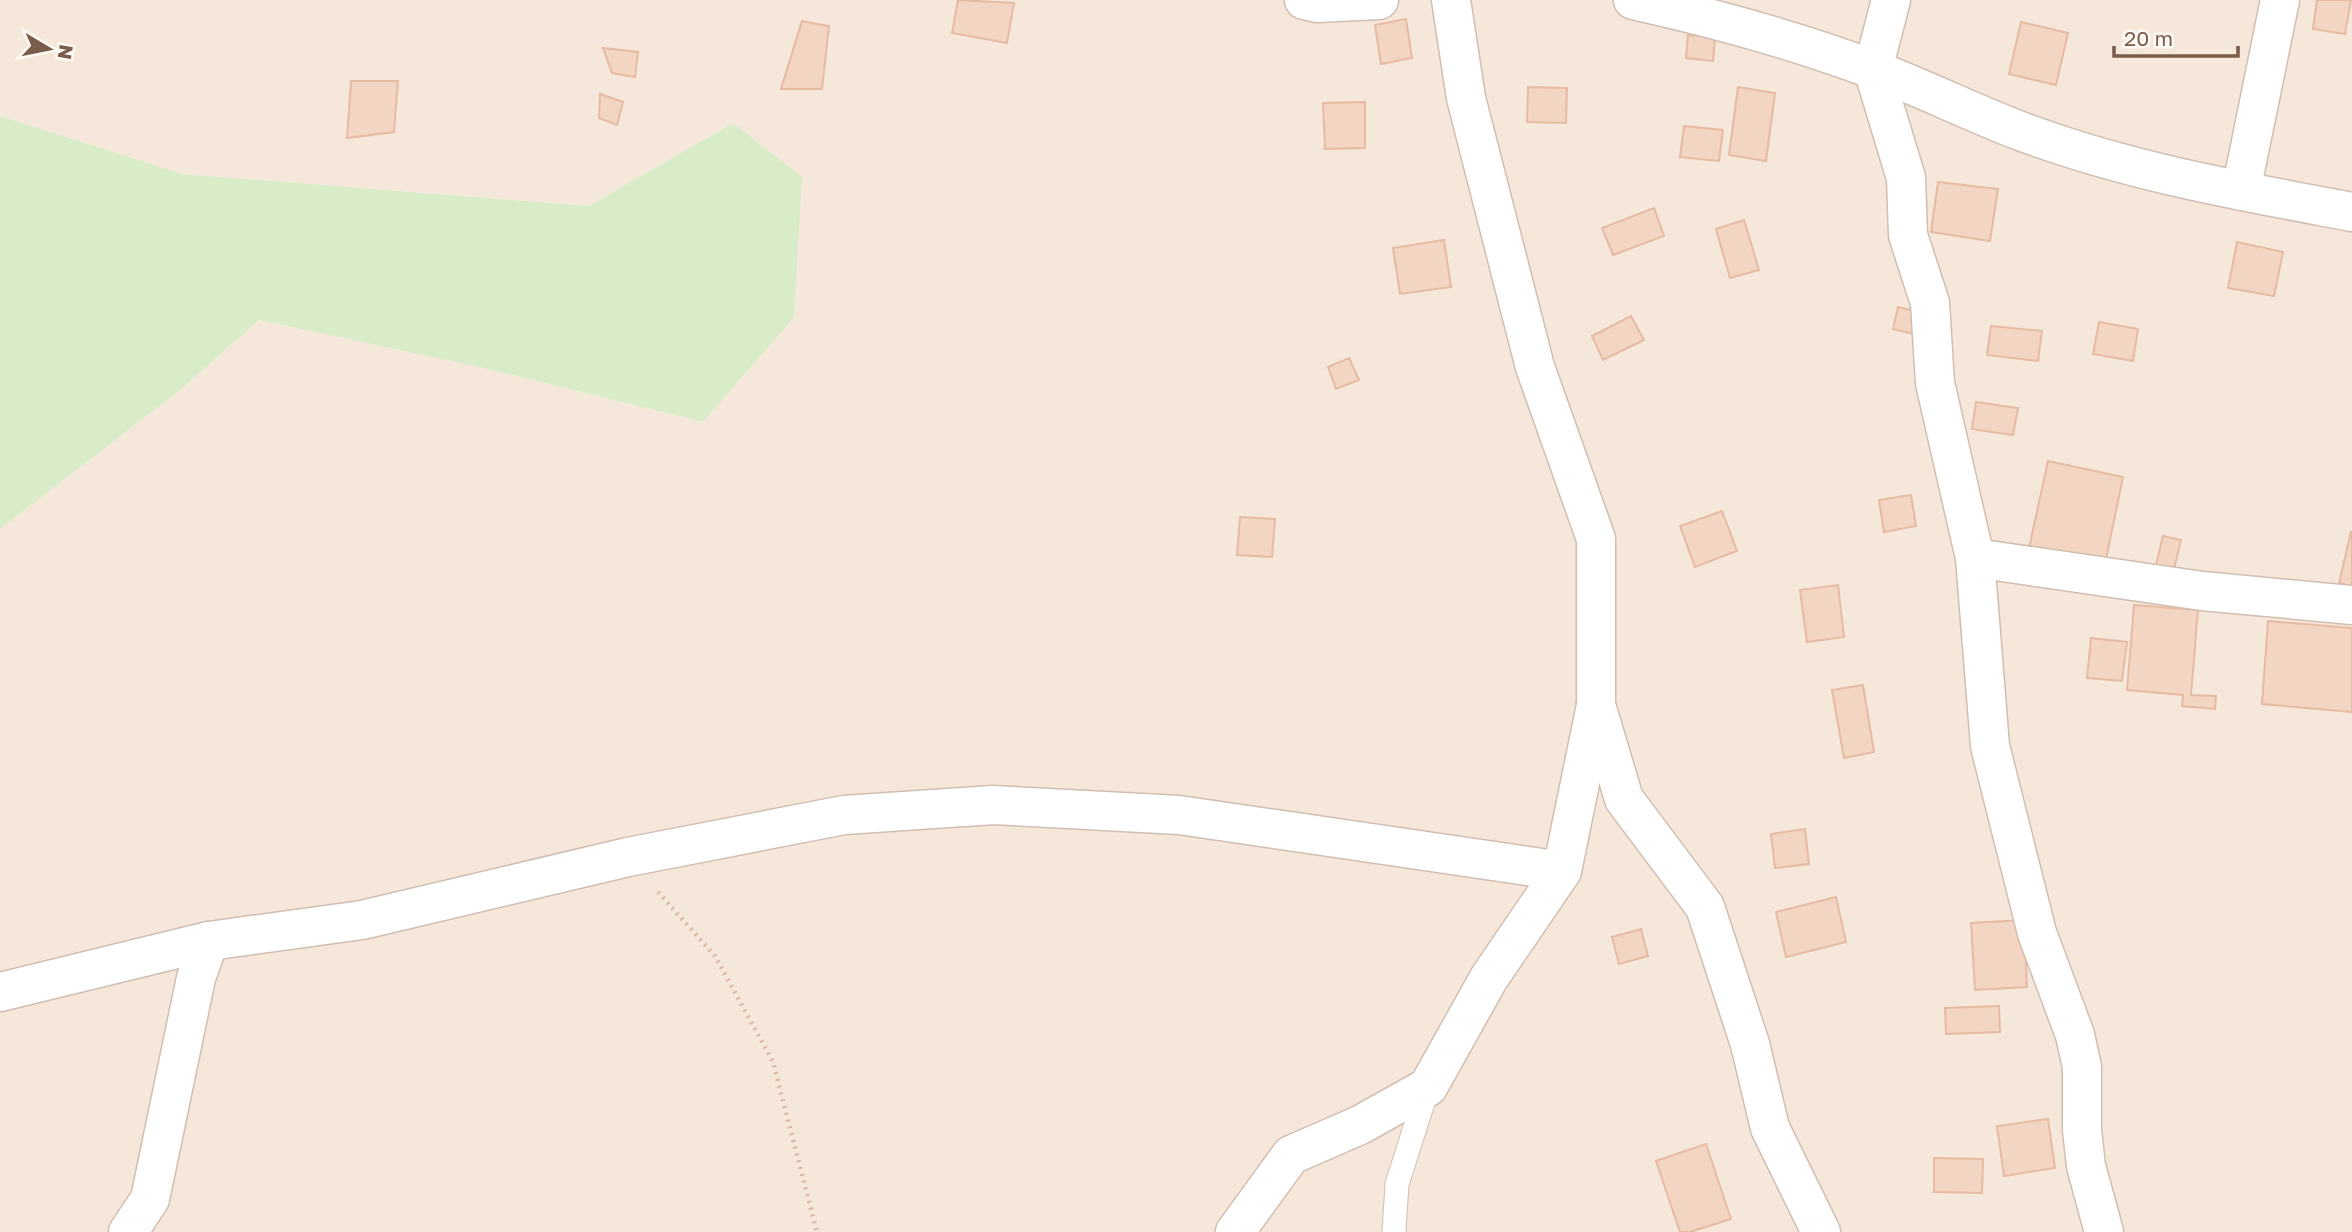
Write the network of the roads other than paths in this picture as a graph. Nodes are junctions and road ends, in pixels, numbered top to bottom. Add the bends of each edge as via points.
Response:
1 (1304, 0) edge
2 (1379, 0) edge
3 (1451, 0) edge
4 (1633, 0) edge
5 (1891, 0) edge
6 (2280, 0) edge
7 (1873, 69) junction
8 (2241, 191) junction
9 (2352, 212) edge
10 (1975, 558) junction
11 (2352, 605) edge
12 (1596, 705) junction
13 (1562, 871) junction
14 (209, 941) junction
15 (0, 992) edge
16 (1428, 1087) junction
17 (128, 1232) edge
18 (1235, 1232) edge
19 (1394, 1232) edge
20 (1821, 1232) edge
21 (2104, 1232) edge

1 - 2 street
3 - 12 street via 1466,98 1535,367 1596,539
4 - 7 street via 1724,20
5 - 7 street
6 - 8 street
7 - 8 street via 2024,132 2141,170
7 - 10 street via 1906,178 1908,235 1930,303 1935,383
8 - 9 street
10 - 11 street via 2202,591
10 - 21 street via 1990,746 2037,933 2075,1035 2082,1067 2086,1166
12 - 13 street
12 - 20 street via 1624,799 1705,907 1750,1044 1770,1128
13 - 14 street via 1180,815 993,805 844,815 628,857 362,920
13 - 16 street via 1489,978
14 - 15 street
14 - 17 street via 196,978 150,1199
16 - 18 street via 1360,1125 1291,1155
16 - 19 lane via 1397,1184

